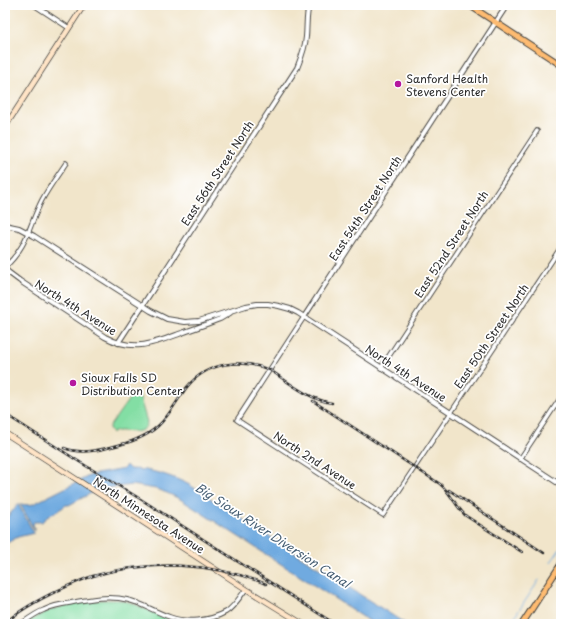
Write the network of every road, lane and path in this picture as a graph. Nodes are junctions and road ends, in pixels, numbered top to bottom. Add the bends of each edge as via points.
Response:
1 (34, 5) edge
2 (84, 5) edge
3 (309, 5) edge
4 (468, 5) edge
5 (507, 5) edge
6 (496, 23) junction
7 (69, 28) junction
8 (561, 65) edge
9 (5, 127) edge
10 (537, 131) dead end
11 (66, 163) dead end
12 (5, 225) edge
13 (29, 233) junction
14 (561, 247) edge
15 (5, 268) edge
16 (142, 306) junction
17 (233, 311) junction
18 (304, 317) junction
19 (118, 343) junction
20 (381, 368) junction
21 (561, 397) edge
22 (451, 413) junction
23 (237, 420) joint
24 (5, 433) edge
25 (520, 459) junction
26 (561, 485) edge
27 (383, 515) joint
28 (561, 564) edge
29 (246, 589) junction
30 (282, 612) junction
31 (21, 624) edge
32 (299, 624) edge
33 (302, 624) edge
34 (522, 624) edge

1 - 7 street
2 - 7 main road
3 - 16 street, East 56th Street North via 305,49 297,68
4 - 6 main road
5 - 6 street, East 54th Street North
6 - 8 main road
6 - 18 street, East 54th Street North
7 - 9 main road
10 - 20 street, East 52nd Street North
11 - 13 street via 43,198
12 - 13 street, North 4th Avenue
13 - 15 street via 17,255
13 - 16 street, North 4th Avenue
14 - 22 street, East 50th Street North
15 - 19 street, North 4th Avenue via 20,281
16 - 17 street, North 4th Avenue via 162,317 185,322 199,321
16 - 19 street, East 56th Street North
17 - 18 street, North 4th Avenue via 257,304 273,304
17 - 19 street, North 4th Avenue via 151,344 135,346
18 - 20 street, North 4th Avenue
18 - 23 street, East 54th Street North
20 - 22 street, North 4th Avenue
21 - 25 street
22 - 25 street, North 4th Avenue
22 - 27 street, East 50th Street North
23 - 27 street, North 2nd Avenue
24 - 29 main road, North Minnesota Avenue
25 - 26 street, North 4th Avenue
28 - 34 main road
29 - 30 main road, North Minnesota Avenue
29 - 31 street via 226,612 199,620 175,619 127,599 103,597 50,607
30 - 32 main road, North Minnesota Avenue
30 - 33 main road, North Minnesota Avenue

